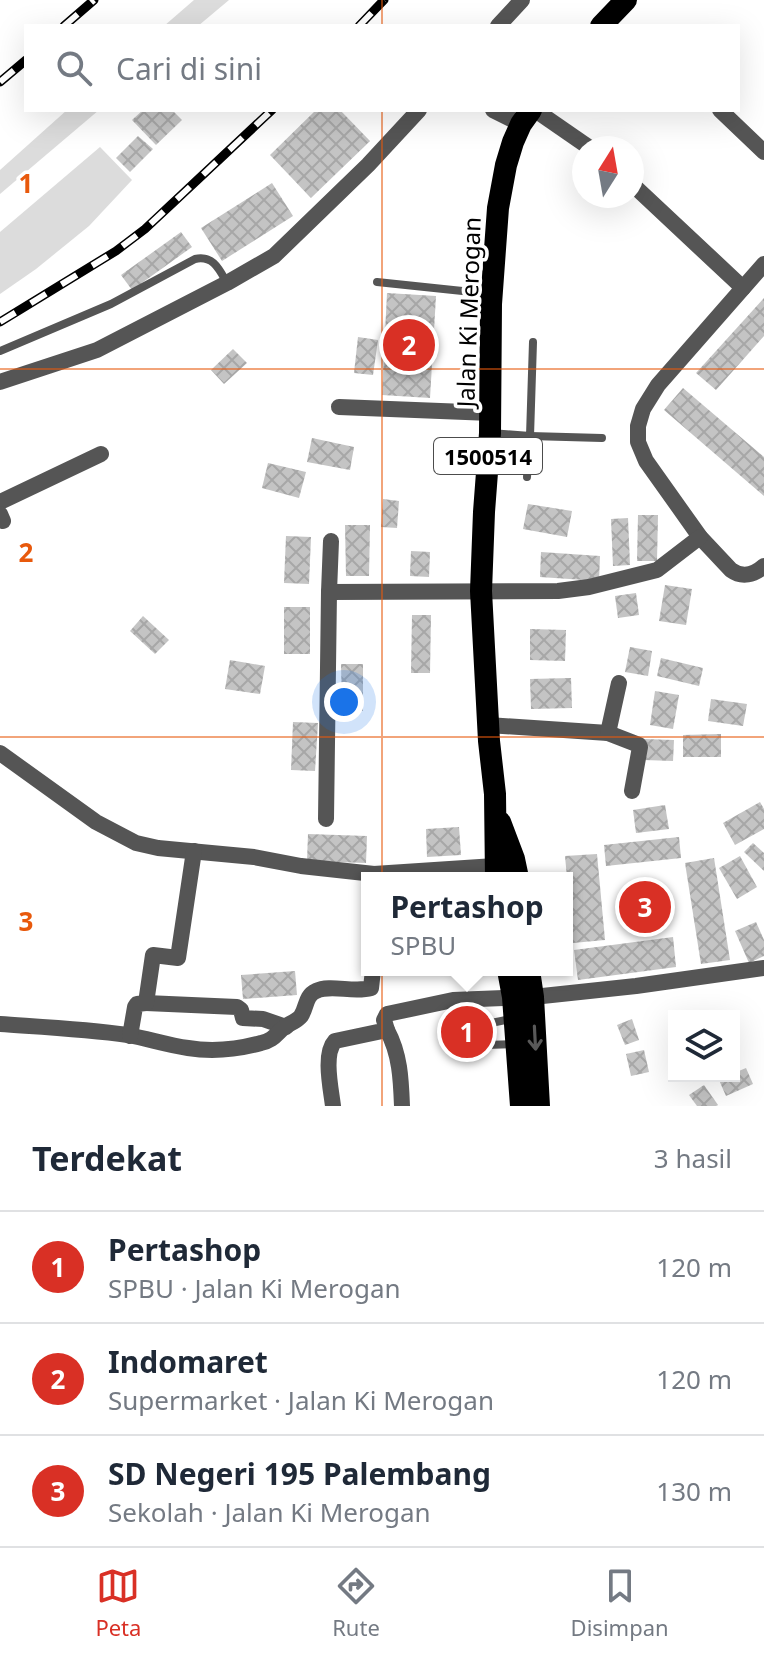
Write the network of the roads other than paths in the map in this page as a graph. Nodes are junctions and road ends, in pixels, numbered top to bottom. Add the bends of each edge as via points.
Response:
1 (522, 0) edge
2 (626, 0) edge
3 (500, 24) edge
4 (603, 24) edge
5 (417, 112) edge
6 (507, 112) edge
7 (722, 112) edge
8 (529, 115) edge
9 (572, 138) edge
10 (764, 152) edge
11 (644, 195) edge
12 (764, 264) edge
13 (377, 282) dead end
14 (227, 283) junction
15 (743, 288) junction
16 (492, 294) junction
17 (533, 342) dead end
18 (0, 351) edge
19 (0, 382) edge
20 (339, 407) dead end
21 (490, 423) junction
22 (530, 436) junction
23 (602, 438) dead end
24 (101, 454) dead end
25 (527, 477) dead end
26 (0, 502) edge
27 (700, 537) junction
28 (331, 541) dead end
29 (764, 566) edge
30 (481, 591) junction
31 (329, 592) junction
32 (619, 683) dead end
33 (488, 725) junction
34 (608, 733) junction
35 (0, 753) edge
36 (632, 791) dead end
37 (495, 809) junction
38 (326, 819) dead end
39 (194, 851) junction
40 (496, 872) edge
41 (517, 872) edge
42 (361, 874) edge
43 (764, 968) edge
44 (372, 976) edge
45 (510, 976) edge
46 (527, 976) edge
47 (146, 1003) junction
48 (520, 1004) junction
49 (0, 1024) edge
50 (286, 1027) junction
51 (387, 1030) junction
52 (130, 1036) junction
53 (516, 1044) junction
54 (526, 1104) edge
55 (333, 1106) edge
56 (402, 1106) edge

1 - 3 street
2 - 4 highway
5 - 14 street via 274,256
6 - 8 street
7 - 10 street
8 - 9 street
8 - 16 highway, Jalan Ki Merogan / 1500514 via 506,165
11 - 15 street
12 - 15 street
13 - 16 lane
14 - 18 lane via 212,261 195,259 111,304
14 - 19 street via 97,350
15 - 27 street via 658,385 638,426 646,461
16 - 21 highway, Jalan Ki Merogan / 1500514
17 - 22 lane
20 - 21 street
21 - 22 lane
21 - 30 highway, Jalan Ki Merogan / 1500514
22 - 23 lane
22 - 25 lane
24 - 26 street
27 - 29 street via 736,574
27 - 30 street via 645,575 558,591
28 - 31 street
30 - 31 street
30 - 33 highway, Jalan Ki Merogan / 1500514
31 - 38 street
32 - 34 street
33 - 34 street
33 - 37 highway, Jalan Ki Merogan / 1500514
34 - 36 street via 640,747
35 - 39 street via 96,822 136,843
37 - 40 highway, Jalan Ki Merogan / 1500514
37 - 41 highway, Jalan Ki Merogan / 1500514
39 - 42 street
39 - 47 street via 178,958 153,955
43 - 48 street
44 - 50 street via 368,989 313,992 300,1017
45 - 48 highway
46 - 48 highway
47 - 50 street via 237,1007 243,1018
47 - 52 street via 135,1007
48 - 51 street via 453,1000 387,1014
48 - 53 highway
48 - 53 lane via 477,1032 485,1045
48 -> 54 highway
49 - 52 street
50 - 52 street via 268,1041 222,1049
51 - 55 street via 335,1041 330,1047
51 - 56 street via 400,1065
53 - 54 highway

